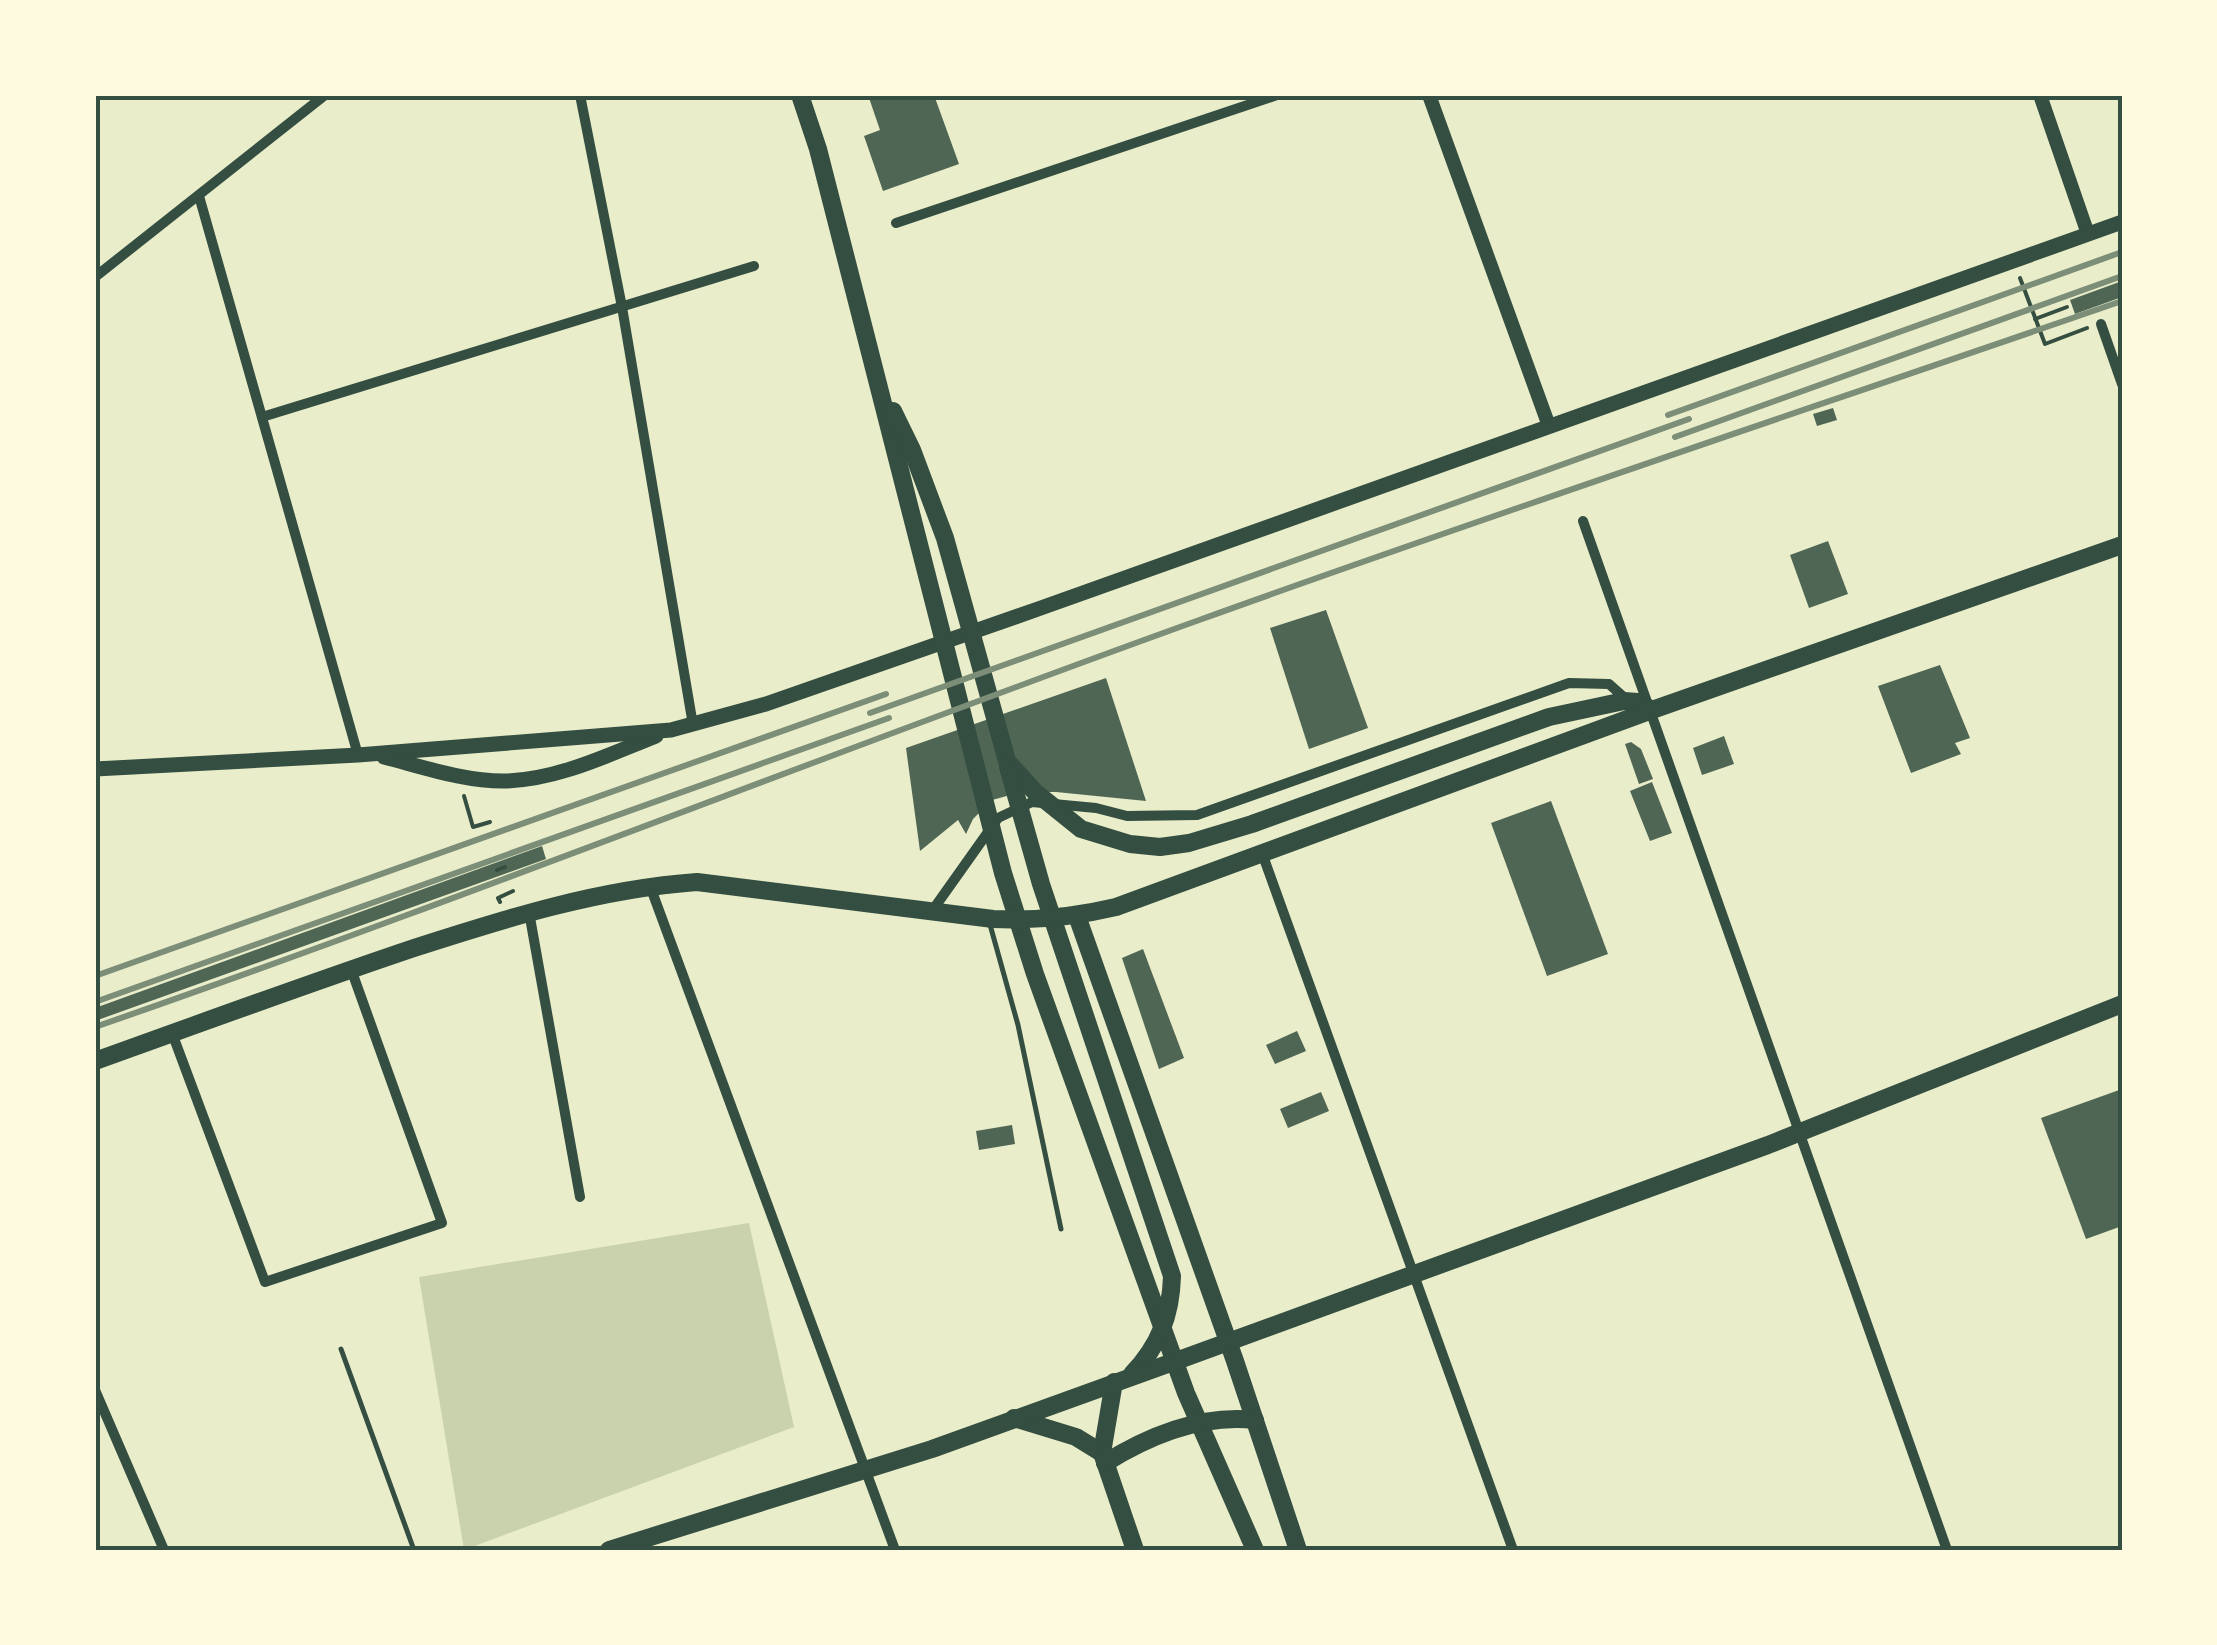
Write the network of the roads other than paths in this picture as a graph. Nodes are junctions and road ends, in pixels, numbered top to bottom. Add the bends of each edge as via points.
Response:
1 (325, 95) edge
2 (580, 95) edge
3 (800, 95) edge
4 (1277, 95) edge
5 (1430, 95) edge
6 (2040, 95) edge
7 (199, 196) junction
8 (2122, 222) edge
9 (896, 223) dead end
10 (2088, 234) junction
11 (754, 266) dead end
12 (95, 278) edge
13 (622, 307) junction
14 (2101, 324) dead end
15 (877, 380) junction
16 (2122, 384) edge
17 (262, 417) junction
18 (1548, 426) junction
19 (1583, 521) dead end
20 (2122, 545) edge
21 (1628, 701) junction
22 (1652, 710) junction
23 (693, 725) junction
24 (671, 730) junction
25 (364, 754) junction
26 (1007, 762) junction
27 (95, 769) edge
28 (1262, 854) junction
29 (649, 885) junction
30 (529, 912) junction
31 (932, 912) junction
32 (1078, 916) junction
33 (988, 918) junction
34 (350, 969) junction
35 (2122, 1004) edge
36 (172, 1033) junction
37 (95, 1061) edge
38 (1801, 1133) junction
39 (580, 1197) dead end
40 (1060, 1229) dead end
41 (1416, 1272) junction
42 (1228, 1342) junction
43 (341, 1349) dead end
44 (1121, 1380) junction
45 (95, 1390) edge
46 (1014, 1418) junction
47 (1255, 1420) junction
48 (1104, 1458) junction
49 (867, 1469) junction
50 (1945, 1549) edge
51 (164, 1550) edge
52 (414, 1550) edge
53 (609, 1550) edge
54 (895, 1550) edge
55 (1135, 1550) edge
56 (1254, 1550) edge
57 (1298, 1550) edge
58 (1513, 1550) edge

1 - 7 street
2 - 13 street
3 - 15 main road
4 - 9 street
5 - 18 street
6 - 10 street
7 - 12 street
7 - 17 street
8 - 10 main road
10 - 18 main road
11 - 13 street
13 - 17 street
13 - 23 street
14 - 16 street
15 - 26 main road via 945,538
15 - 56 main road via 1003,872 1186,1393
17 - 25 street
18 - 23 main road
19 - 22 street
20 - 22 main road
21 - 22 main road
21 - 26 main road via 1549,717 1215,836 1160,846 1082,829
21 - 31 street via 1609,684 1569,683 1197,815 1128,816 1032,802 998,818
22 - 28 main road
22 - 38 street
23 - 24 main road
24 - 25 main road
24 - 25 main road via 568,770 506,781
25 - 27 main road
26 - 44 main road via 1172,1276 1167,1318 1148,1357
28 - 32 main road
28 - 41 street
29 - 30 main road
29 - 31 main road via 697,882
29 - 49 street
30 - 34 main road
30 - 39 street
31 - 33 main road
32 - 33 main road
32 - 42 main road
33 - 40 lane via 1018,1025
34 - 36 main road
34 - 36 street via 442,1223 265,1282
35 - 38 main road
36 - 37 main road
38 - 41 main road
38 - 50 street
41 - 42 main road
41 - 58 street
42 - 44 main road
42 - 47 main road
43 - 52 lane
44 - 46 main road
44 - 48 main road
45 - 51 street
46 - 48 main road via 1076,1437
46 - 49 main road
47 - 48 main road via 1190,1425
47 - 57 main road
48 - 55 main road
49 - 53 main road
49 - 54 street

